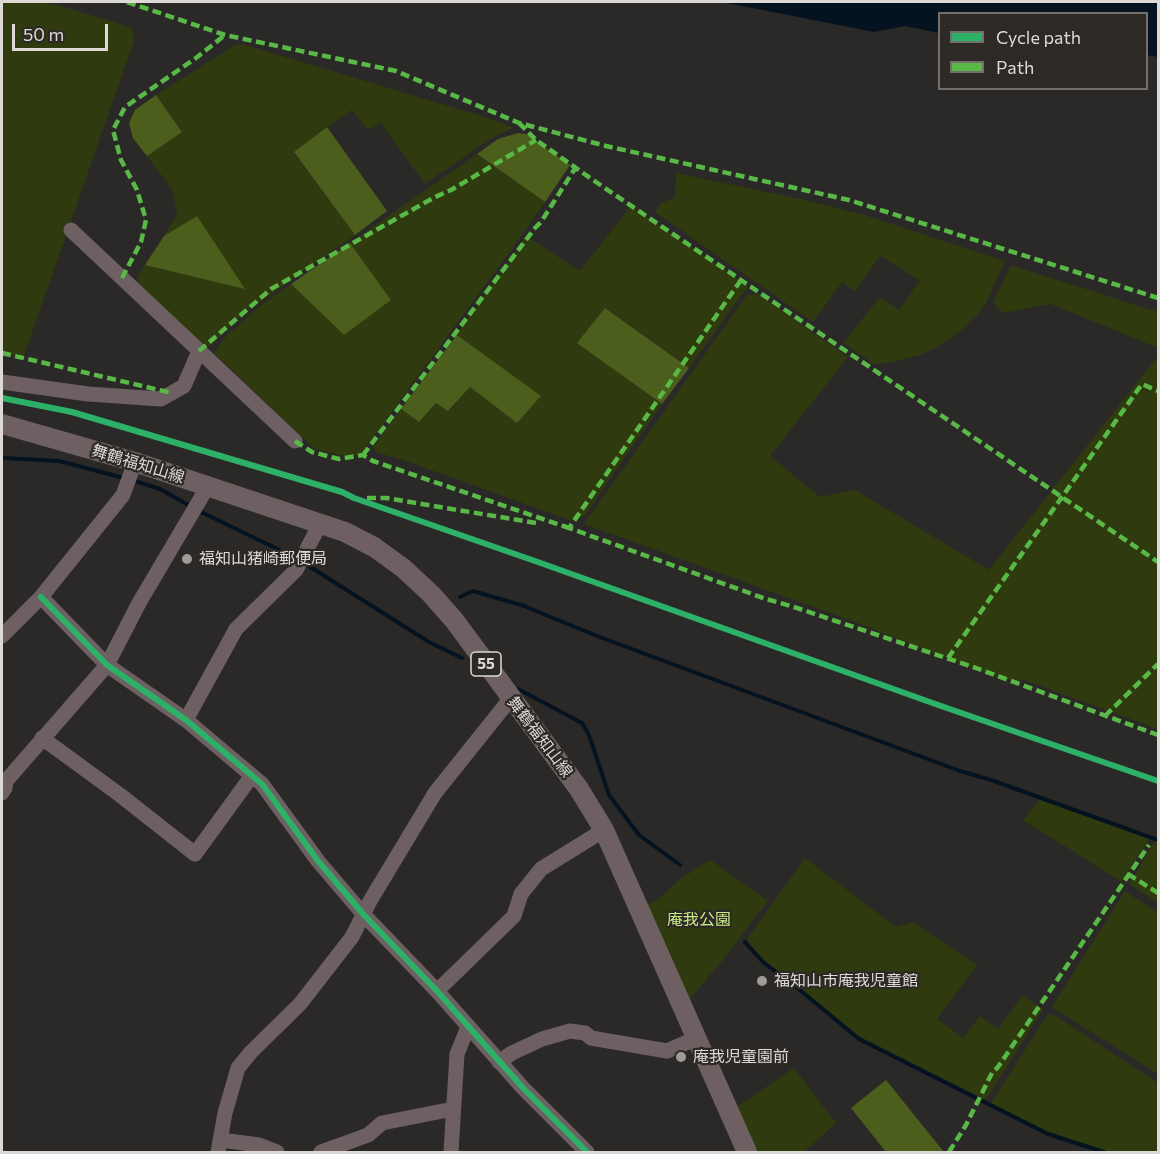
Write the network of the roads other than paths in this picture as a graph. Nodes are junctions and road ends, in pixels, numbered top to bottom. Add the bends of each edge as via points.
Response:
1 (71, 230) dead end
2 (199, 351) junction
3 (2, 382) edge
4 (2, 424) edge
5 (295, 441) dead end
6 (135, 462) junction
7 (208, 486) junction
8 (320, 524) junction
9 (41, 597) junction
10 (2, 636) edge
11 (107, 665) junction
12 (511, 698) junction
13 (186, 720) junction
14 (42, 738) junction
15 (251, 777) junction
16 (3, 789) edge
17 (604, 830) junction
18 (364, 915) junction
19 (437, 992) junction
20 (468, 1027) junction
21 (697, 1038) junction
22 (499, 1062) junction
23 (453, 1109) junction
24 (219, 1146) edge
25 (277, 1152) edge
26 (321, 1152) edge
27 (451, 1152) edge
28 (587, 1152) edge
29 (747, 1152) edge

1 - 2 street
2 - 3 street via 184,386 161,399
2 - 5 street
4 - 6 main road, 舞鶴福知山線 / 55
6 - 7 main road, 舞鶴福知山線 / 55
6 - 9 street via 123,495
7 - 8 main road, 舞鶴福知山線 / 55
7 - 11 street
8 - 12 main road, 舞鶴福知山線 / 55 via 374,547 432,594
8 - 13 street via 296,570 236,629
9 - 10 street
9 - 11 street
11 - 13 street
11 - 14 street
12 - 17 main road, 舞鶴福知山線 / 55 via 579,789
12 - 18 street via 435,793
13 - 15 street
14 - 15 street via 195,854
14 - 16 street
15 - 18 street via 262,784 318,861
17 - 19 street via 541,869 521,894 514,916
17 - 21 main road, 舞鶴福知山線 / 55
18 - 19 street
18 - 24 street via 352,938 300,1004 238,1068
19 - 20 street
20 - 22 street
20 - 23 street via 457,1054
21 - 22 street via 667,1051 570,1031 542,1039
21 - 29 main road, 舞鶴福知山線 / 55
22 - 28 street
23 - 26 street via 382,1123 368,1135
23 - 27 street
24 - 25 street via 259,1145

